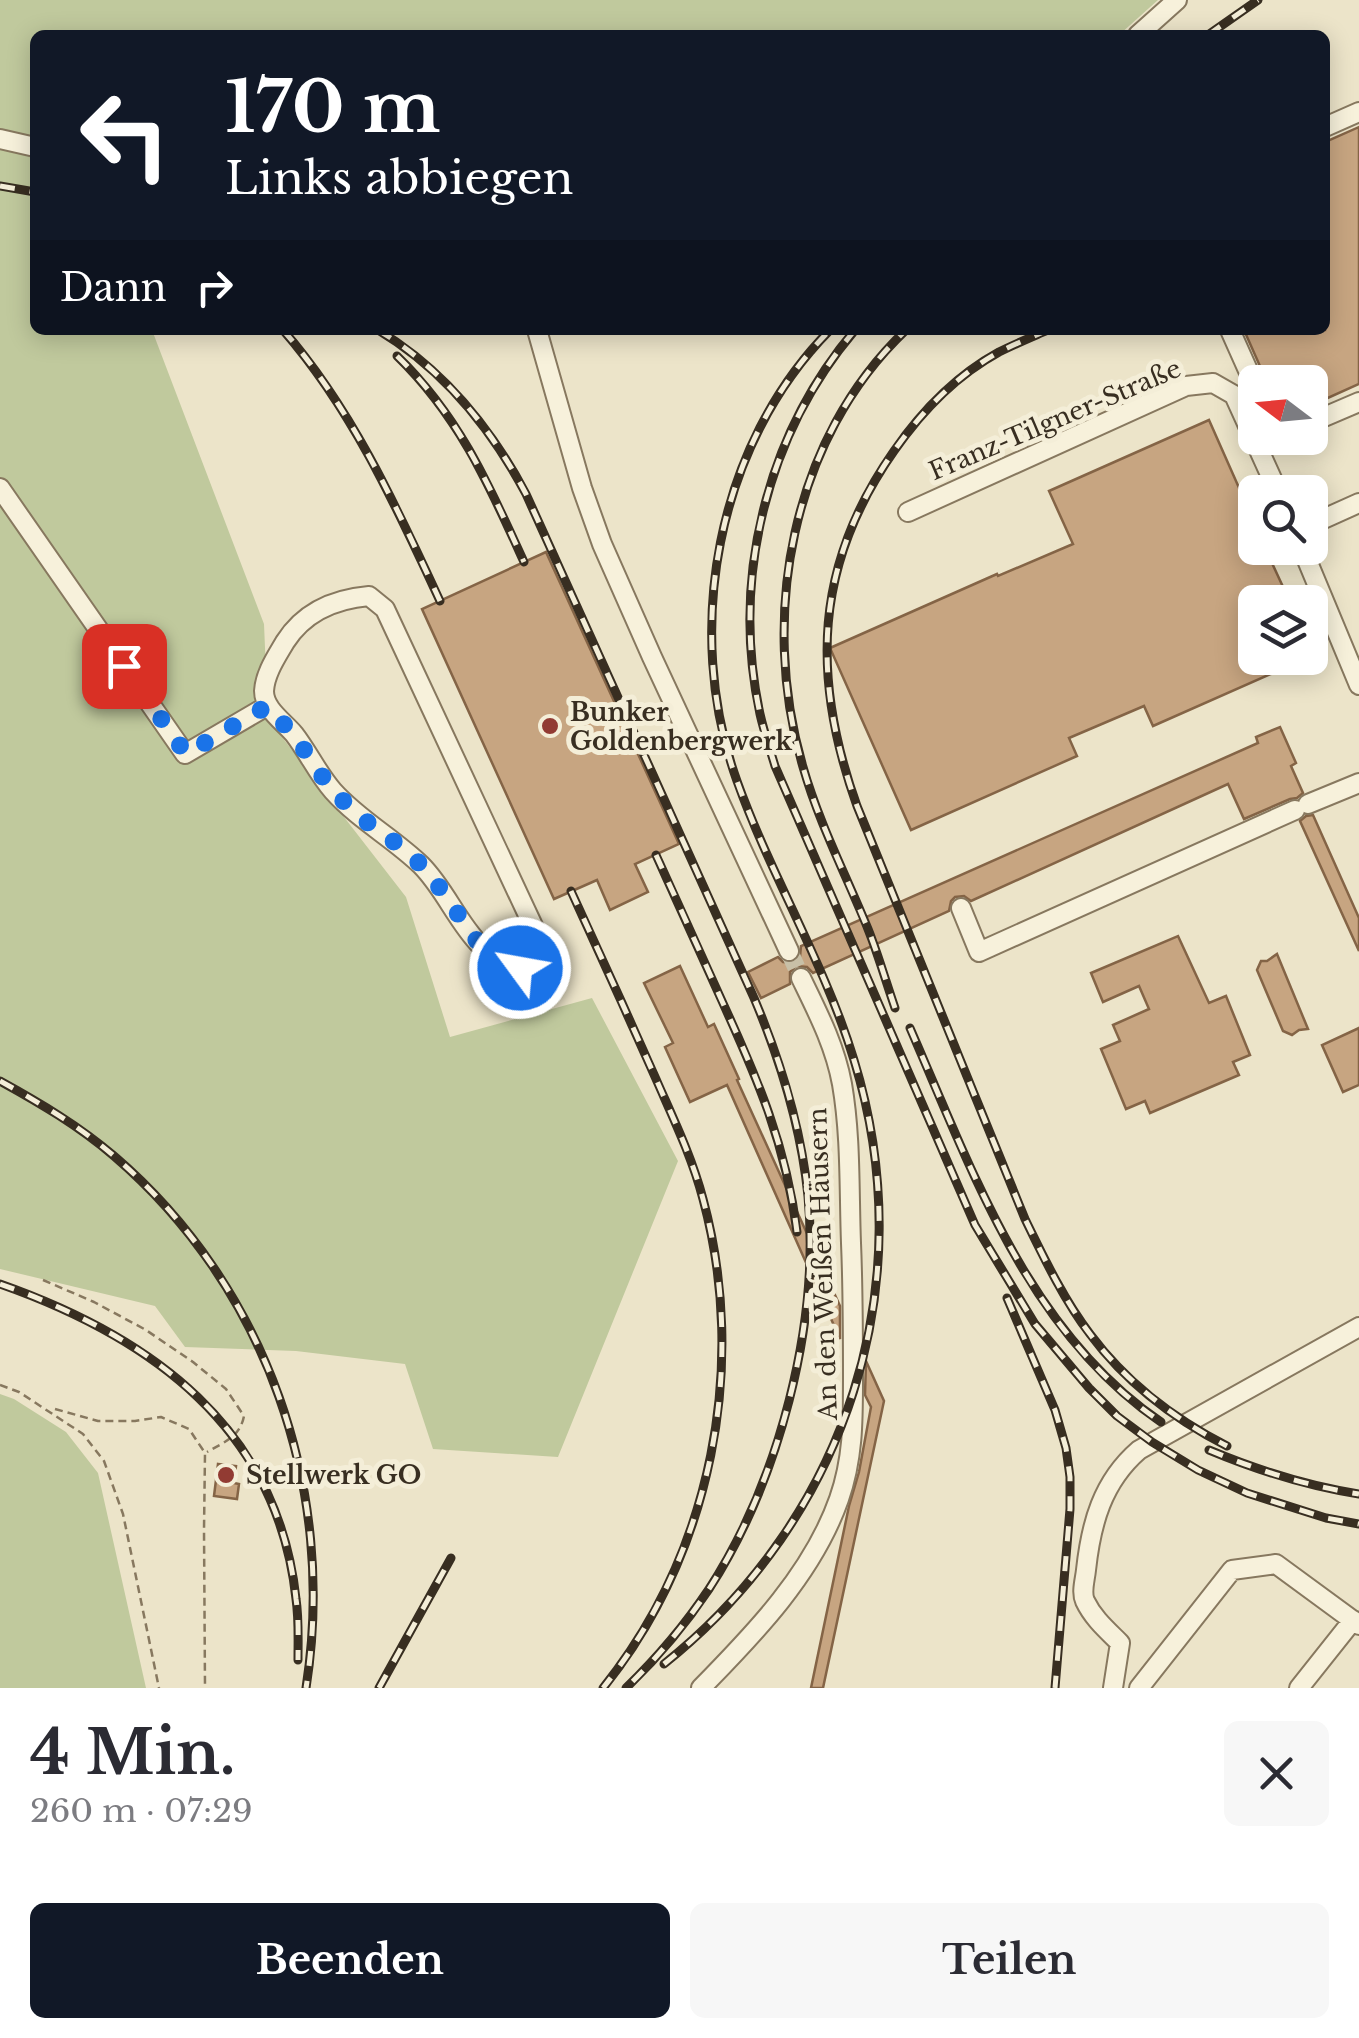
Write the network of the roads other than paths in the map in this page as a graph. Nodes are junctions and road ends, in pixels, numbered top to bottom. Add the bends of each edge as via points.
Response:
1 (1177, 0) edge
2 (1144, 30) edge
3 (1359, 112) edge
4 (1330, 125) edge
5 (0, 139) edge
6 (30, 146) edge
7 (539, 335) edge
8 (1232, 335) edge
9 (1246, 365) edge
10 (1359, 402) edge
11 (1328, 416) edge
12 (1270, 475) edge
13 (0, 488) edge
14 (1359, 503) edge
15 (908, 512) dead end
16 (1328, 518) edge
17 (1309, 565) edge
18 (1359, 686) edge
19 (267, 706) junction
20 (1359, 783) edge
21 (961, 908) dead end
22 (789, 952) tunnel mouth
23 (801, 978) tunnel mouth
24 (1359, 1327) edge
25 (1356, 1622) edge
26 (701, 1688) edge
27 (1113, 1688) edge
28 (1139, 1688) edge
29 (1299, 1688) edge

1 - 2 street
3 - 4 street
5 - 6 street
7 - 22 street via 602,544
8 - 9 street
10 - 11 street
12 - 15 street, Franz-Tilgner-Straße via 1234,395 1212,383 1186,386
13 - 19 street via 186,754
14 - 16 street
17 - 18 street
19 - 19 street via 272,663 295,626 350,597 369,596 386,608 548,958 520,968 482,948 430,874 331,789
20 - 21 street via 979,952
23 - 26 street, An den Weißen Häusern via 832,1046 845,1107 851,1454 839,1500 812,1555
24 - 27 street via 1139,1450 1116,1474 1090,1535 1083,1597 1120,1643
25 - 28 street via 1276,1564 1232,1570
25 - 29 street

